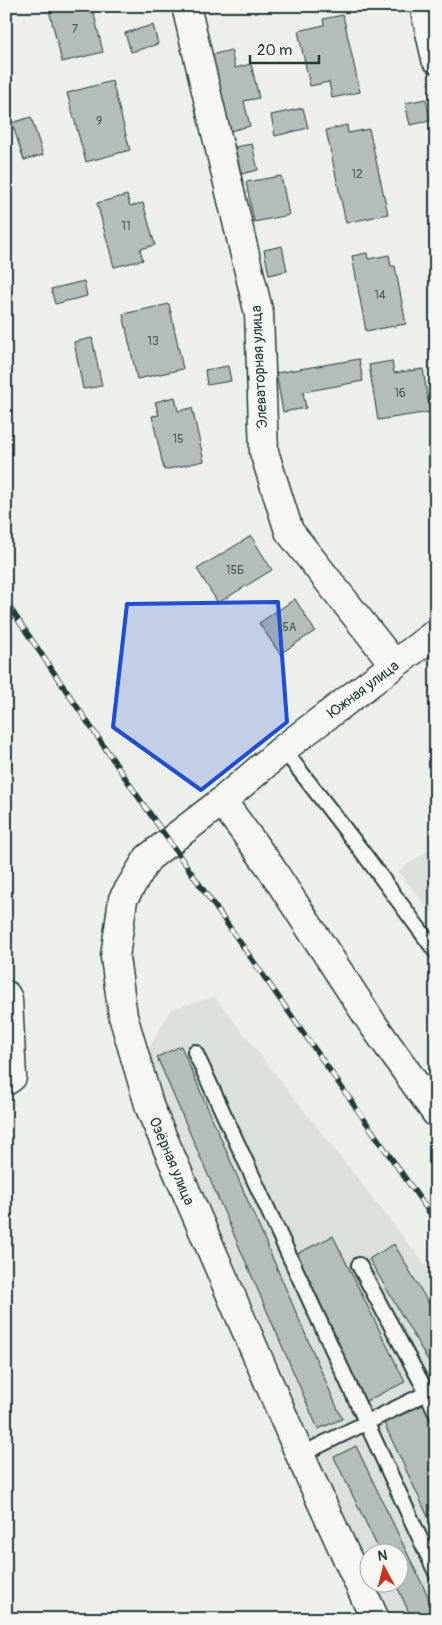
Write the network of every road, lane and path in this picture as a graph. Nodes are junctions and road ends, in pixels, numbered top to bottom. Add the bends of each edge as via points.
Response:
1 (186, 6) edge
2 (424, 6) edge
3 (436, 59) edge
4 (436, 633) edge
5 (394, 664) junction
6 (286, 747) junction
7 (222, 801) junction
8 (436, 952) edge
9 (6, 995) edge
10 (195, 1052) dead end
11 (6, 1081) edge
12 (436, 1113) edge
13 (359, 1265) dead end
14 (427, 1393) junction
15 (436, 1412) edge
16 (367, 1423) junction
17 (300, 1455) junction
18 (436, 1574) edge
19 (374, 1619) edge

1 - 5 street, Элеваторная улица via 259,314 264,452 289,531
2 - 3 street
4 - 5 street, Южная улица
5 - 6 street, Южная улица
6 - 7 street, Озёрная улица
6 - 8 lane
7 - 12 street via 269,865 372,1023
7 - 17 street, Озёрная улица via 148,858 123,899 115,956 123,1016 150,1108
9 - 11 street via 12,1078
10 - 16 lane
13 - 14 lane
14 - 15 lane
14 - 16 lane
16 - 17 lane
16 - 18 lane
17 - 19 street, Озёрная улица

